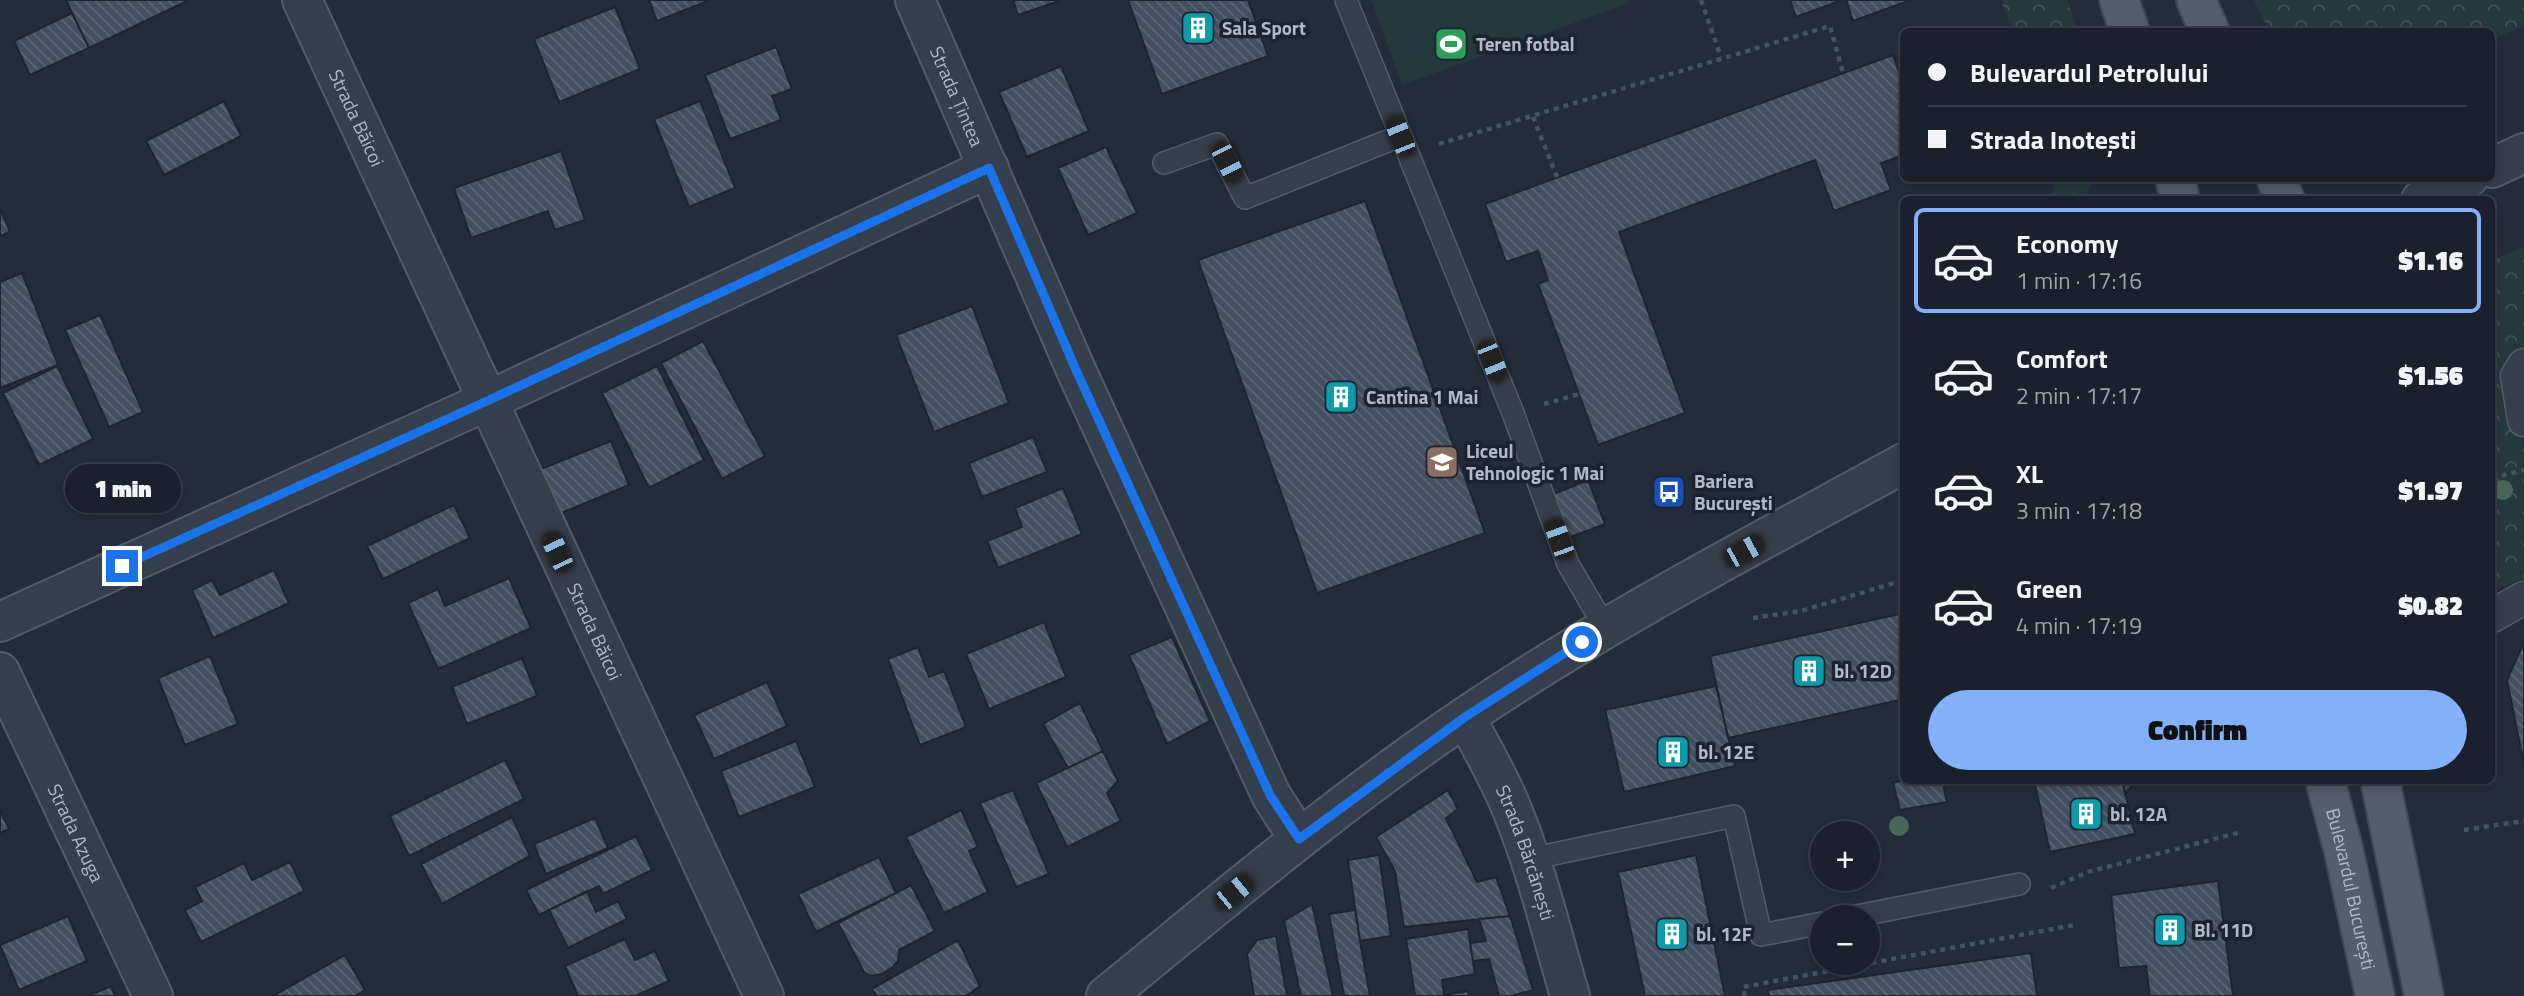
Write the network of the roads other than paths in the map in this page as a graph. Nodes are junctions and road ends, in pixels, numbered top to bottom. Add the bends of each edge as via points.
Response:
1 (302, 0) edge
2 (915, 0) edge
3 (1346, 0) edge
4 (2119, 0) edge
5 (2196, 0) edge
6 (2129, 28) edge
7 (2208, 28) edge
8 (1404, 145) junction
9 (2524, 153) edge
10 (1164, 163) dead end
11 (2495, 167) edge
12 (989, 168) junction
13 (2459, 182) edge
14 (2430, 196) edge
15 (2511, 370) edge
16 (487, 401) junction
17 (2524, 420) edge
18 (1900, 465) edge
19 (2524, 598) edge
20 (2495, 614) edge
21 (0, 622) edge
22 (1605, 627) junction
23 (0, 672) edge
24 (1465, 717) junction
25 (2326, 784) edge
26 (2381, 784) edge
27 (1299, 839) junction
28 (1530, 859) junction
29 (2019, 884) dead end
30 (1880, 911) edge
31 (1810, 925) edge
32 (153, 996) edge
33 (764, 996) edge
34 (1106, 996) edge
35 (1570, 996) edge
36 (2375, 996) edge
37 (2424, 996) edge

1 - 16 street, Strada Băicoi
2 - 12 street, Strada Țintea
3 - 8 lane
4 - 6 main road
5 - 7 main road
8 - 10 lane via 1245,198 1217,144
8 - 22 lane via 1513,413 1568,564
9 - 11 street
12 - 16 street
12 - 27 street, Strada Țintea via 1270,795
13 - 14 street
15 - 17 street
16 - 21 street
16 - 33 street, Strada Băicoi
18 - 22 street
19 - 20 street
22 - 24 street
23 - 32 street, Strada Azuga
24 - 27 street
24 - 28 street, Strada Bărcănești via 1497,774
25 - 36 main road, Bulevardul București
26 - 37 main road
27 - 34 street
28 - 31 lane via 1734,816 1762,935
28 - 35 street, Strada Bărcănești
29 - 30 lane

